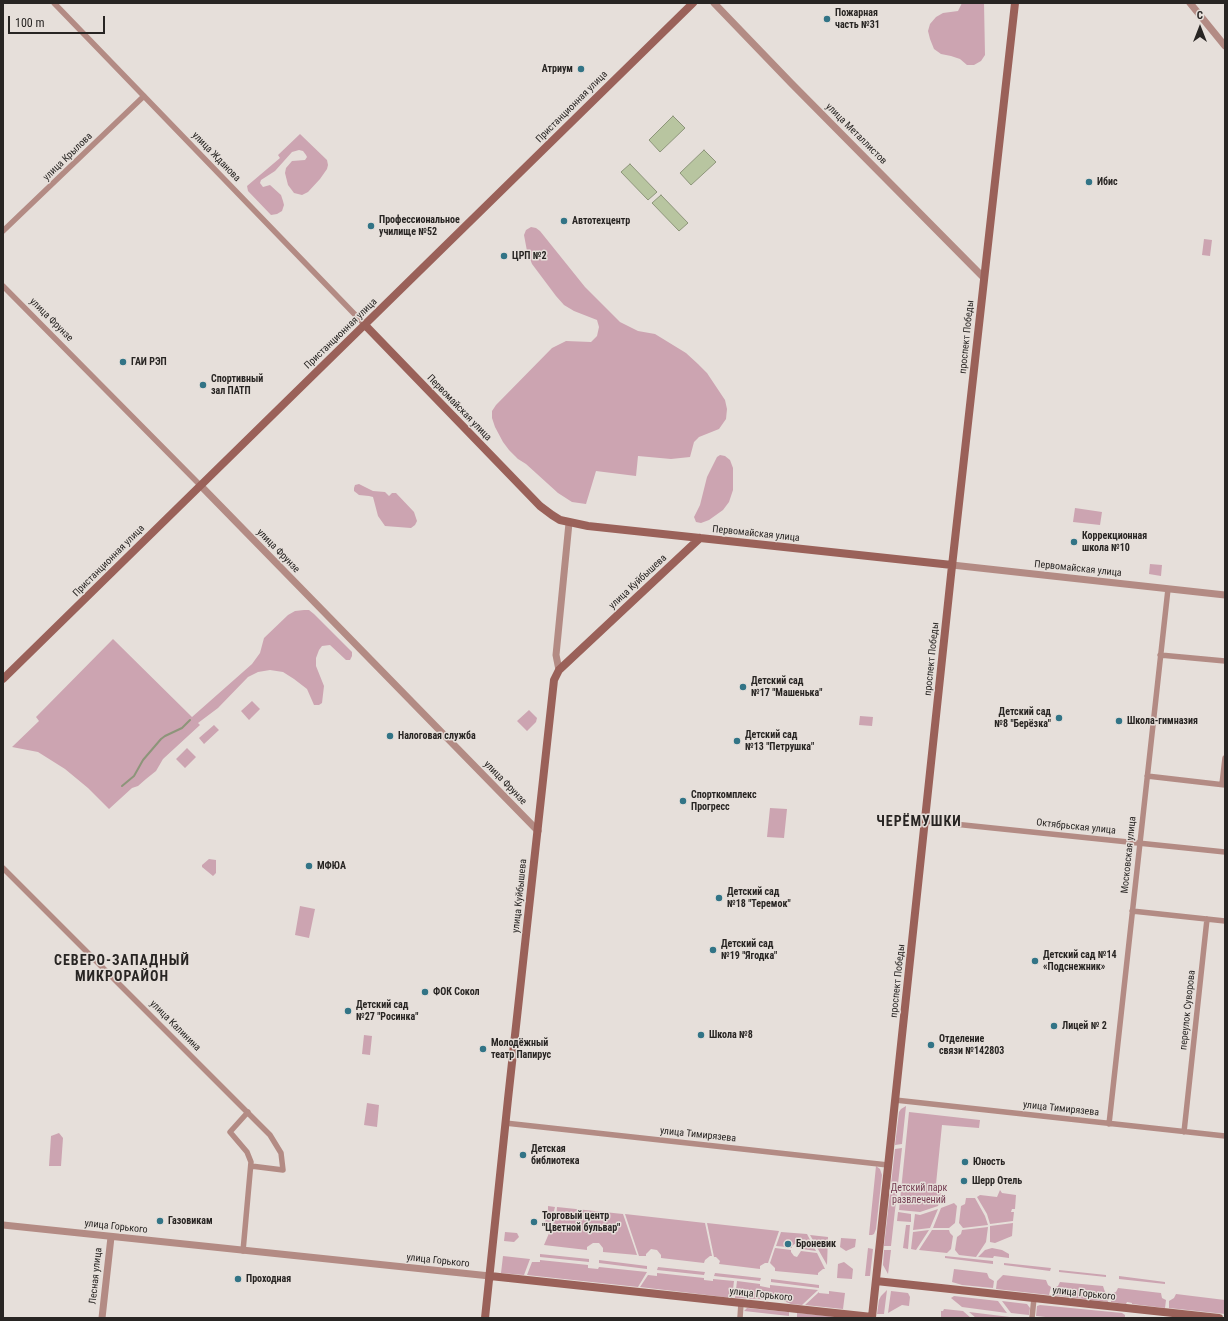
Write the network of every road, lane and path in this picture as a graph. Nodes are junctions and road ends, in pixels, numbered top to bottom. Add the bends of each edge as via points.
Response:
1 (54, 3) edge
2 (693, 3) edge
3 (714, 3) edge
4 (1015, 3) edge
5 (1190, 3) edge
6 (1225, 46) edge
7 (144, 96) junction
8 (3, 231) edge
9 (984, 278) junction
10 (3, 286) edge
11 (365, 325) junction
12 (200, 485) junction
13 (569, 522) junction
14 (700, 538) junction
15 (952, 565) junction
16 (1168, 589) junction
17 (1225, 595) edge
18 (1160, 655) junction
19 (1225, 661) edge
20 (559, 670) junction
21 (3, 679) edge
22 (1225, 758) edge
23 (1147, 776) junction
24 (1224, 784) edge
25 (925, 821) junction
26 (538, 831) junction
27 (1140, 843) junction
28 (1225, 852) edge
29 (3, 868) edge
30 (1132, 911) junction
31 (1207, 919) junction
32 (1225, 921) edge
33 (895, 1100) junction
34 (248, 1112) junction
35 (506, 1123) junction
36 (1109, 1124) junction
37 (1184, 1132) junction
38 (1225, 1136) edge
39 (888, 1165) junction
40 (251, 1166) junction
41 (3, 1225) edge
42 (111, 1237) junction
43 (243, 1251) junction
44 (490, 1276) junction
45 (876, 1281) junction
46 (1034, 1298) junction
47 (741, 1303) junction
48 (872, 1317) joint
49 (102, 1318) edge
50 (485, 1318) edge
51 (740, 1318) edge
52 (1032, 1318) edge
53 (1219, 1318) edge

1 - 7 street, улица Жданова
2 - 11 main road, Пристанционная улица
3 - 9 street, улица Металлистов
4 - 9 main road, проспект Победы
5 - 6 street
7 - 8 street, улица Крылова
7 - 11 street, улица Жданова
9 - 15 main road, проспект Победы
10 - 12 street, улица Фрунзе
11 - 12 main road, Пристанционная улица
11 - 13 main road, Первомайская улица via 540,506 552,515
12 - 21 main road, Пристанционная улица
12 - 26 street, улица Фрунзе
13 - 14 main road, Первомайская улица
13 - 20 street via 556,655
14 - 15 main road, Первомайская улица
14 - 20 main road, улица Куйбышева
15 - 16 street, Первомайская улица
15 - 25 main road, проспект Победы
16 - 17 street, Первомайская улица
16 - 18 street, Московская улица
18 - 19 street
18 - 23 street, Московская улица
20 - 26 main road, улица Куйбышева via 553,685
22 - 24 street
23 - 24 street
23 - 27 street, Московская улица
25 - 27 street, Октябрьская улица
25 - 33 main road, проспект Победы
26 - 35 main road, улица Куйбышева
27 - 28 street, Октябрьская улица
27 - 30 street, Московская улица
29 - 34 street, улица Калинина
30 - 31 street
30 - 36 street, Московская улица
31 - 32 street
31 - 37 street, переулок Суворова
33 - 36 street, улица Тимирязева
33 - 39 main road, проспект Победы
34 - 40 street via 230,1132 247,1152
34 - 40 street, улица Калинина via 275,1141 281,1154 283,1170
35 - 39 street, улица Тимирязева
35 - 44 main road, улица Куйбышева
36 - 37 street, улица Тимирязева
37 - 38 street, улица Тимирязева
39 - 45 main road, проспект Победы via 877,1239
40 - 43 street
41 - 42 street, улица Горького
42 - 43 street, улица Горького
42 - 49 street, Лесная улица
43 - 44 street, улица Горького
44 - 47 main road, улица Горького
44 - 50 main road, улица Куйбышева
45 - 46 main road, улица Горького
45 - 48 main road, проспект Победы
46 - 52 street
46 - 53 main road, улица Горького
47 - 48 main road, улица Горького
47 - 51 street

